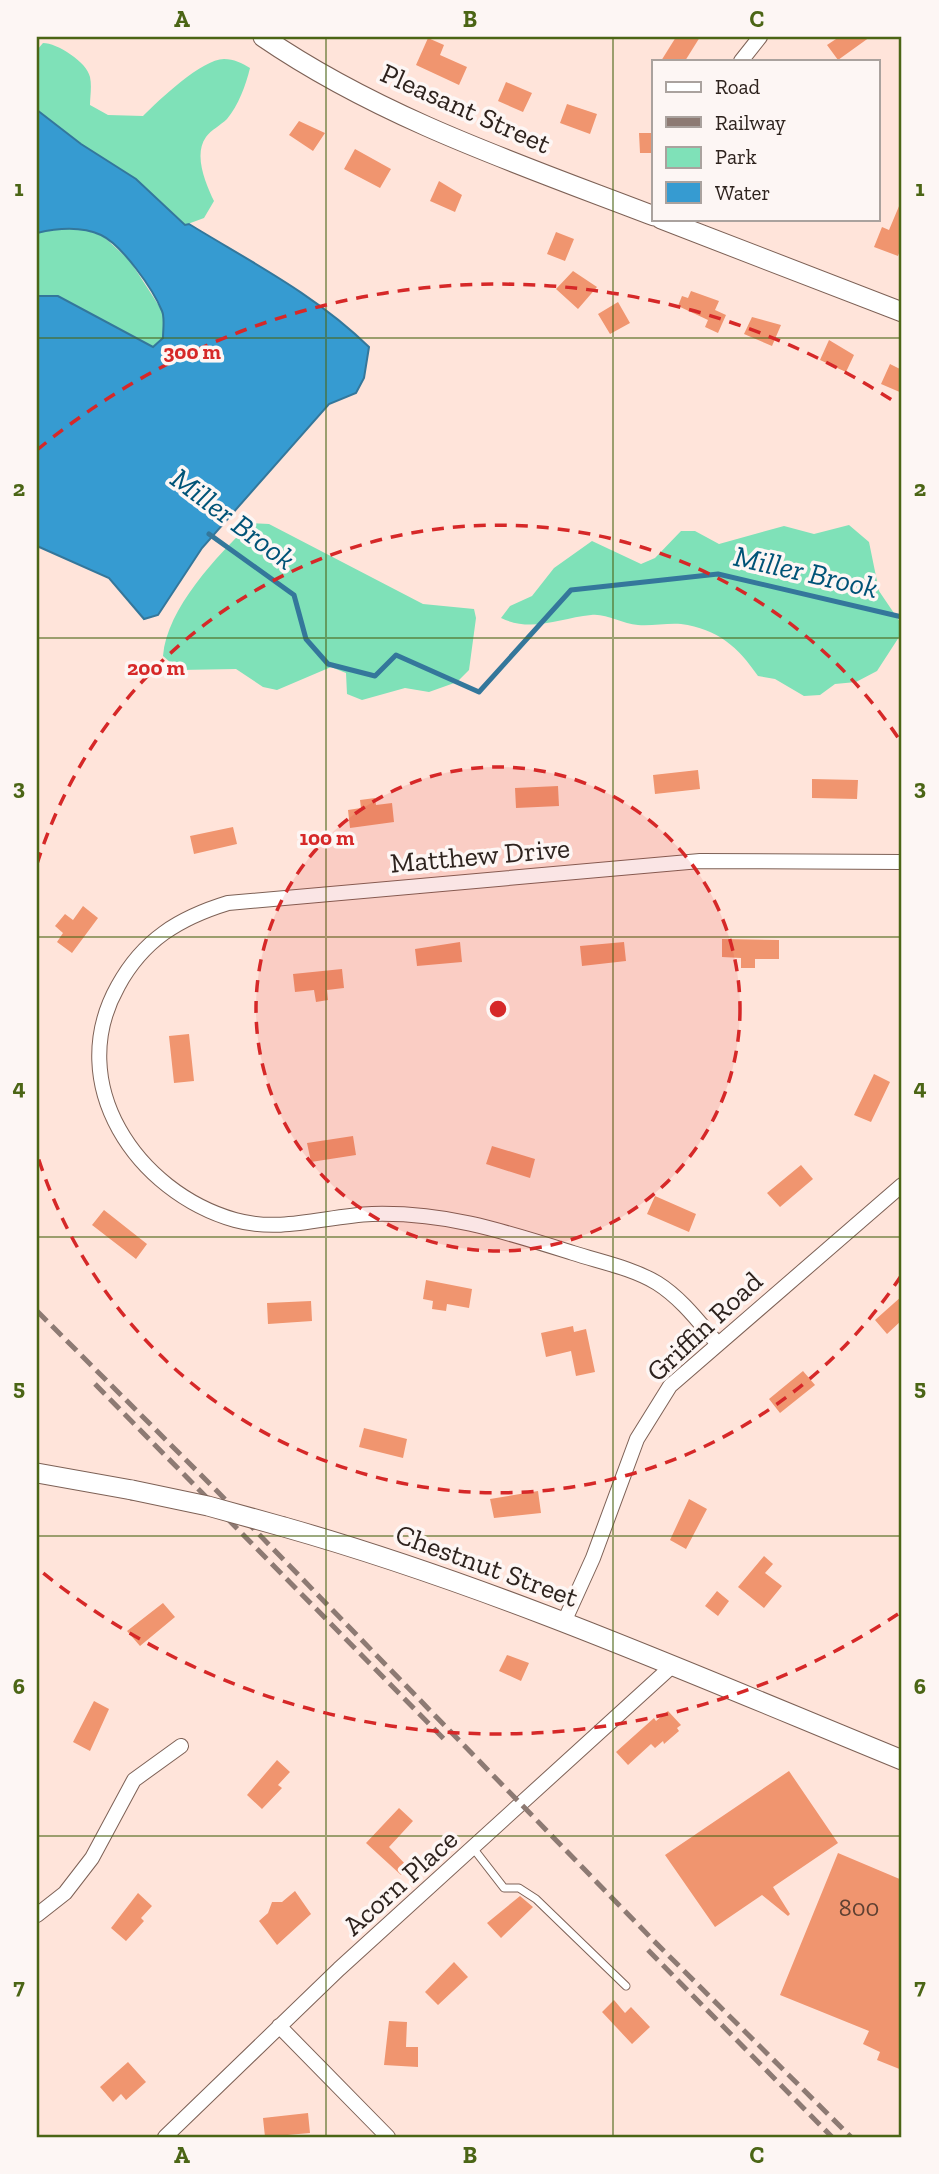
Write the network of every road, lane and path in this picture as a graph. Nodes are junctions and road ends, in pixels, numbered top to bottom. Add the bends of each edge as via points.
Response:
1 (263, 37) edge
2 (760, 37) edge
3 (742, 60) edge
4 (652, 214) edge
5 (667, 220) edge
6 (902, 312) edge
7 (902, 862) edge
8 (902, 1185) edge
9 (717, 1343) junction
10 (37, 1473) edge
11 (564, 1622) junction
12 (671, 1667) junction
13 (181, 1746) dead end
14 (902, 1760) edge
15 (473, 1849) junction
16 (37, 1915) edge
17 (626, 1986) dead end
18 (279, 2026) junction
19 (166, 2137) edge
20 (388, 2137) edge

1 - 4 main road, Pleasant Street via 297,60 456,138
2 - 3 street
5 - 6 main road, Pleasant Street
7 - 9 street, Matthew Drive via 700,861 228,904 196,913 160,934 137,956 111,997 101,1047 108,1102 129,1150 173,1191 222,1215 260,1225 403,1214 470,1221 637,1273 673,1295
8 - 9 street, Griffin Road
9 - 11 street, Griffin Road via 670,1386 646,1422
10 - 11 main road, Chestnut Street, bridge via 208,1506 284,1527 365,1550
11 - 12 main road, Chestnut Street
12 - 14 main road, Chestnut Street
12 - 15 street, Acorn Place
13 - 16 street via 134,1780 92,1858 65,1894
15 - 17 lane via 504,1888 519,1888 536,1899
15 - 18 street, Acorn Place
18 - 19 street, Acorn Place
18 - 20 street

